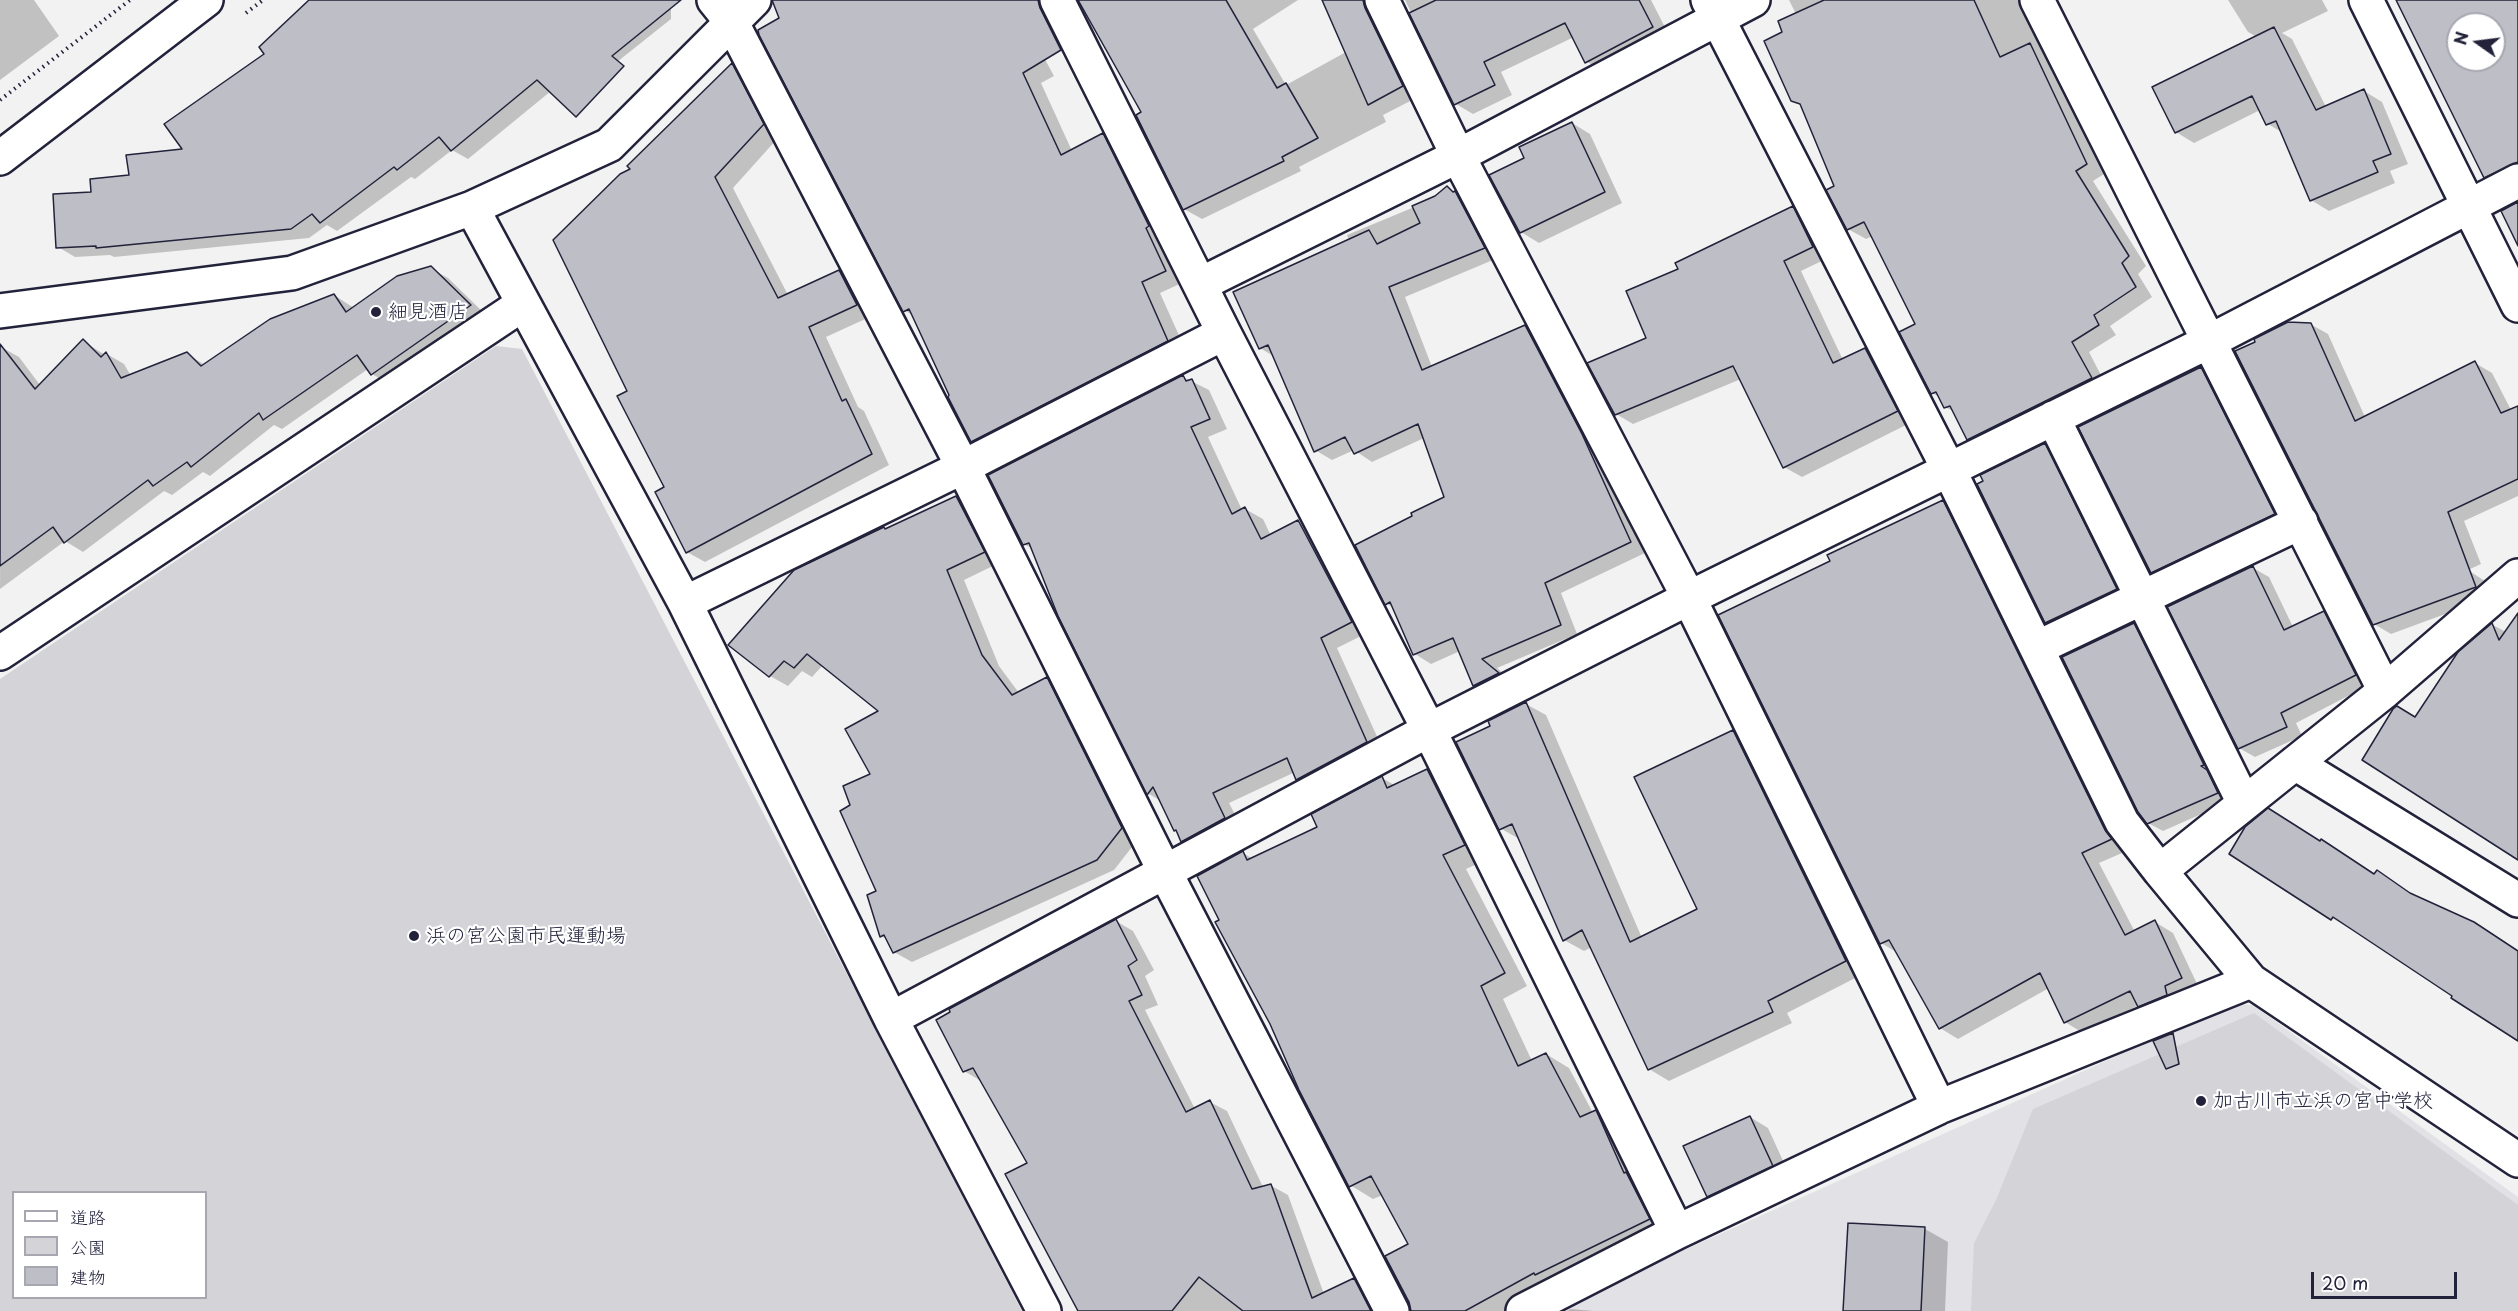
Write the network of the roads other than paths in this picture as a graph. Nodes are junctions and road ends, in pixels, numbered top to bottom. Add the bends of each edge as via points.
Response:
1 (206, 0) edge
2 (1057, 0) edge
3 (1382, 0) edge
4 (1753, 0) edge
5 (2037, 0) edge
6 (2366, 0) edge
7 (733, 7) edge
8 (1712, 9) edge
9 (1458, 156) junction
10 (0, 158) edge
11 (2518, 181) edge
12 (2470, 207) junction
13 (472, 208) junction
14 (1201, 284) junction
15 (523, 304) junction
16 (2518, 305) edge
17 (0, 311) edge
18 (1224, 333) junction
19 (2210, 341) junction
20 (2053, 418) junction
21 (963, 468) junction
22 (1949, 470) junction
23 (2301, 522) junction
24 (2518, 576) edge
25 (1689, 598) junction
26 (2142, 598) junction
27 (685, 603) junction
28 (2037, 648) junction
29 (0, 653) edge
30 (2385, 691) junction
31 (1429, 730) junction
32 (2295, 763) junction
33 (2244, 803) junction
34 (2160, 871) junction
35 (1165, 872) junction
36 (2518, 900) edge
37 (2251, 981) junction
38 (891, 1019) junction
39 (1939, 1107) junction
40 (2518, 1160) edge
41 (1677, 1232) junction
42 (1044, 1311) edge
43 (1392, 1311) edge
44 (1523, 1311) edge

1 - 10 street
2 - 14 street
3 - 9 street
4 - 8 street
5 - 19 street
6 - 12 street
7 - 13 street via 609,145
7 - 21 street
8 - 9 street
8 - 22 street
9 - 14 street
9 - 25 street
11 - 12 street
12 - 16 street
12 - 19 street
13 - 15 street
13 - 17 street via 292,273
14 - 18 street
15 - 27 street
15 - 29 street
18 - 21 street
18 - 31 street
19 - 20 street
19 - 23 street
20 - 22 street
20 - 26 street
21 - 27 street
21 - 35 street
22 - 25 street
22 - 28 street
23 - 26 street
23 - 30 street
24 - 30 street
25 - 31 street
25 - 39 street
26 - 28 street
26 - 33 street
27 - 38 street
28 - 34 street via 2122,822
30 - 32 street
31 - 35 street
31 - 41 street
32 - 33 street
32 - 36 street
33 - 34 street
34 - 37 street
35 - 38 street
35 - 43 street
37 - 39 street
37 - 40 street
38 - 42 street
39 - 41 street
41 - 44 street

